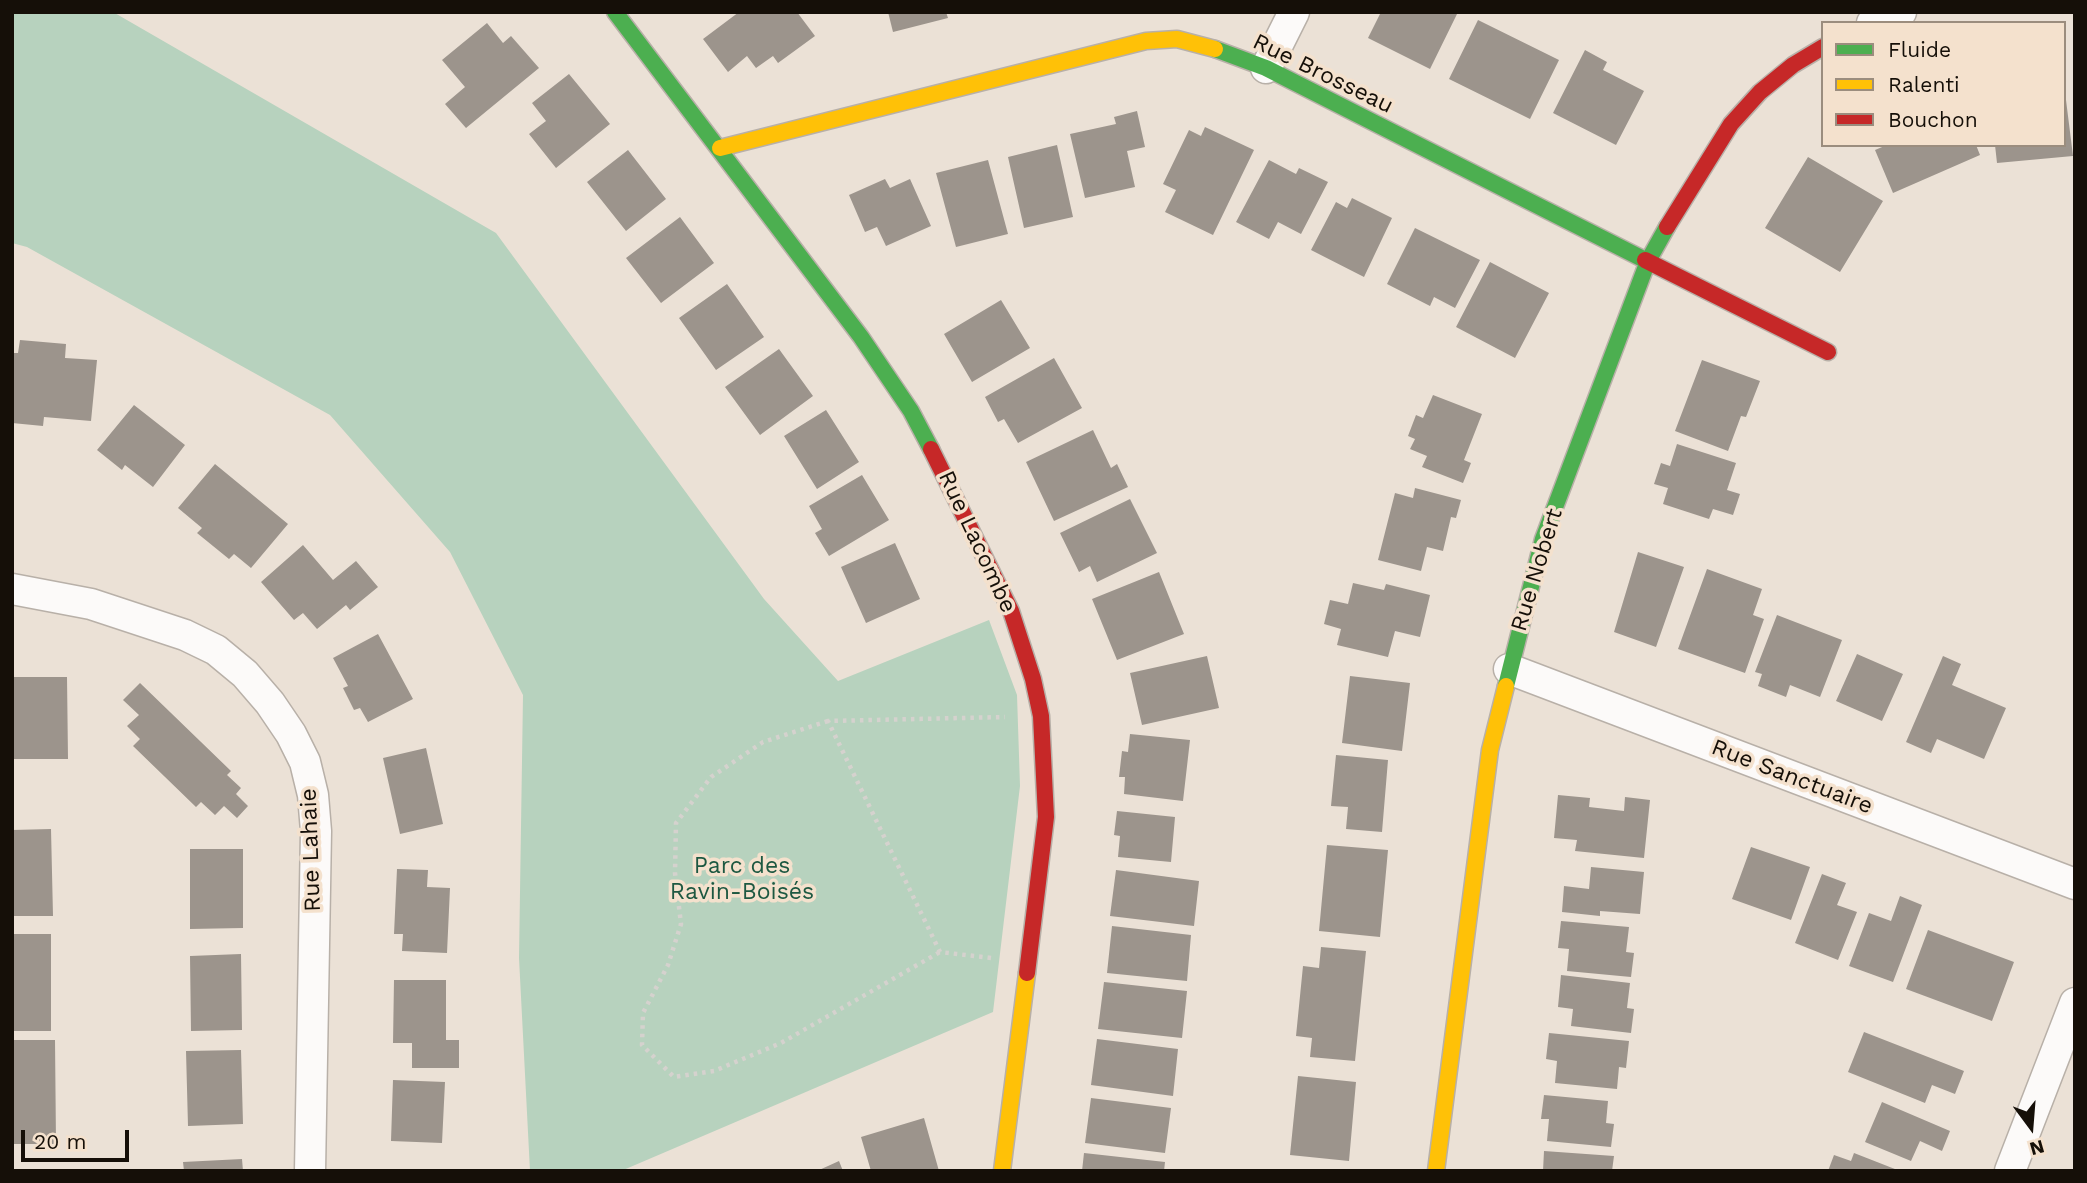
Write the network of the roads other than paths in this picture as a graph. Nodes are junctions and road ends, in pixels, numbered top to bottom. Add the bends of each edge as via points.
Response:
1 (615, 12) edge
2 (1294, 12) edge
3 (1901, 12) edge
4 (1877, 21) edge
5 (1821, 48) edge
6 (1266, 68) junction
7 (720, 148) junction
8 (1648, 261) junction
9 (1828, 352) dead end
10 (12, 589) edge
11 (1509, 669) junction
12 (2075, 884) edge
13 (2075, 1003) edge
14 (310, 1171) edge
15 (1002, 1171) edge
16 (1436, 1171) edge
17 (2010, 1171) edge

1 - 7 street, Rue Lacombe
2 - 6 street
3 - 4 street
5 - 8 street, Rue Nobert via 1760,92 1731,124
6 - 7 street, Rue Brosseau via 1191,42 1146,41
6 - 8 street, Rue Brosseau
7 - 15 street, Rue Lacombe via 911,411 996,575 1033,679 1041,716 1046,817
8 - 9 street, Rue Brosseau
8 - 11 street, Rue Nobert via 1543,539
10 - 14 street, Rue Lahaie via 91,604 216,650 245,674 291,734 305,762 316,831
11 - 12 street, Rue Sanctuaire
11 - 16 street, Rue Nobert via 1490,750
13 - 17 street

